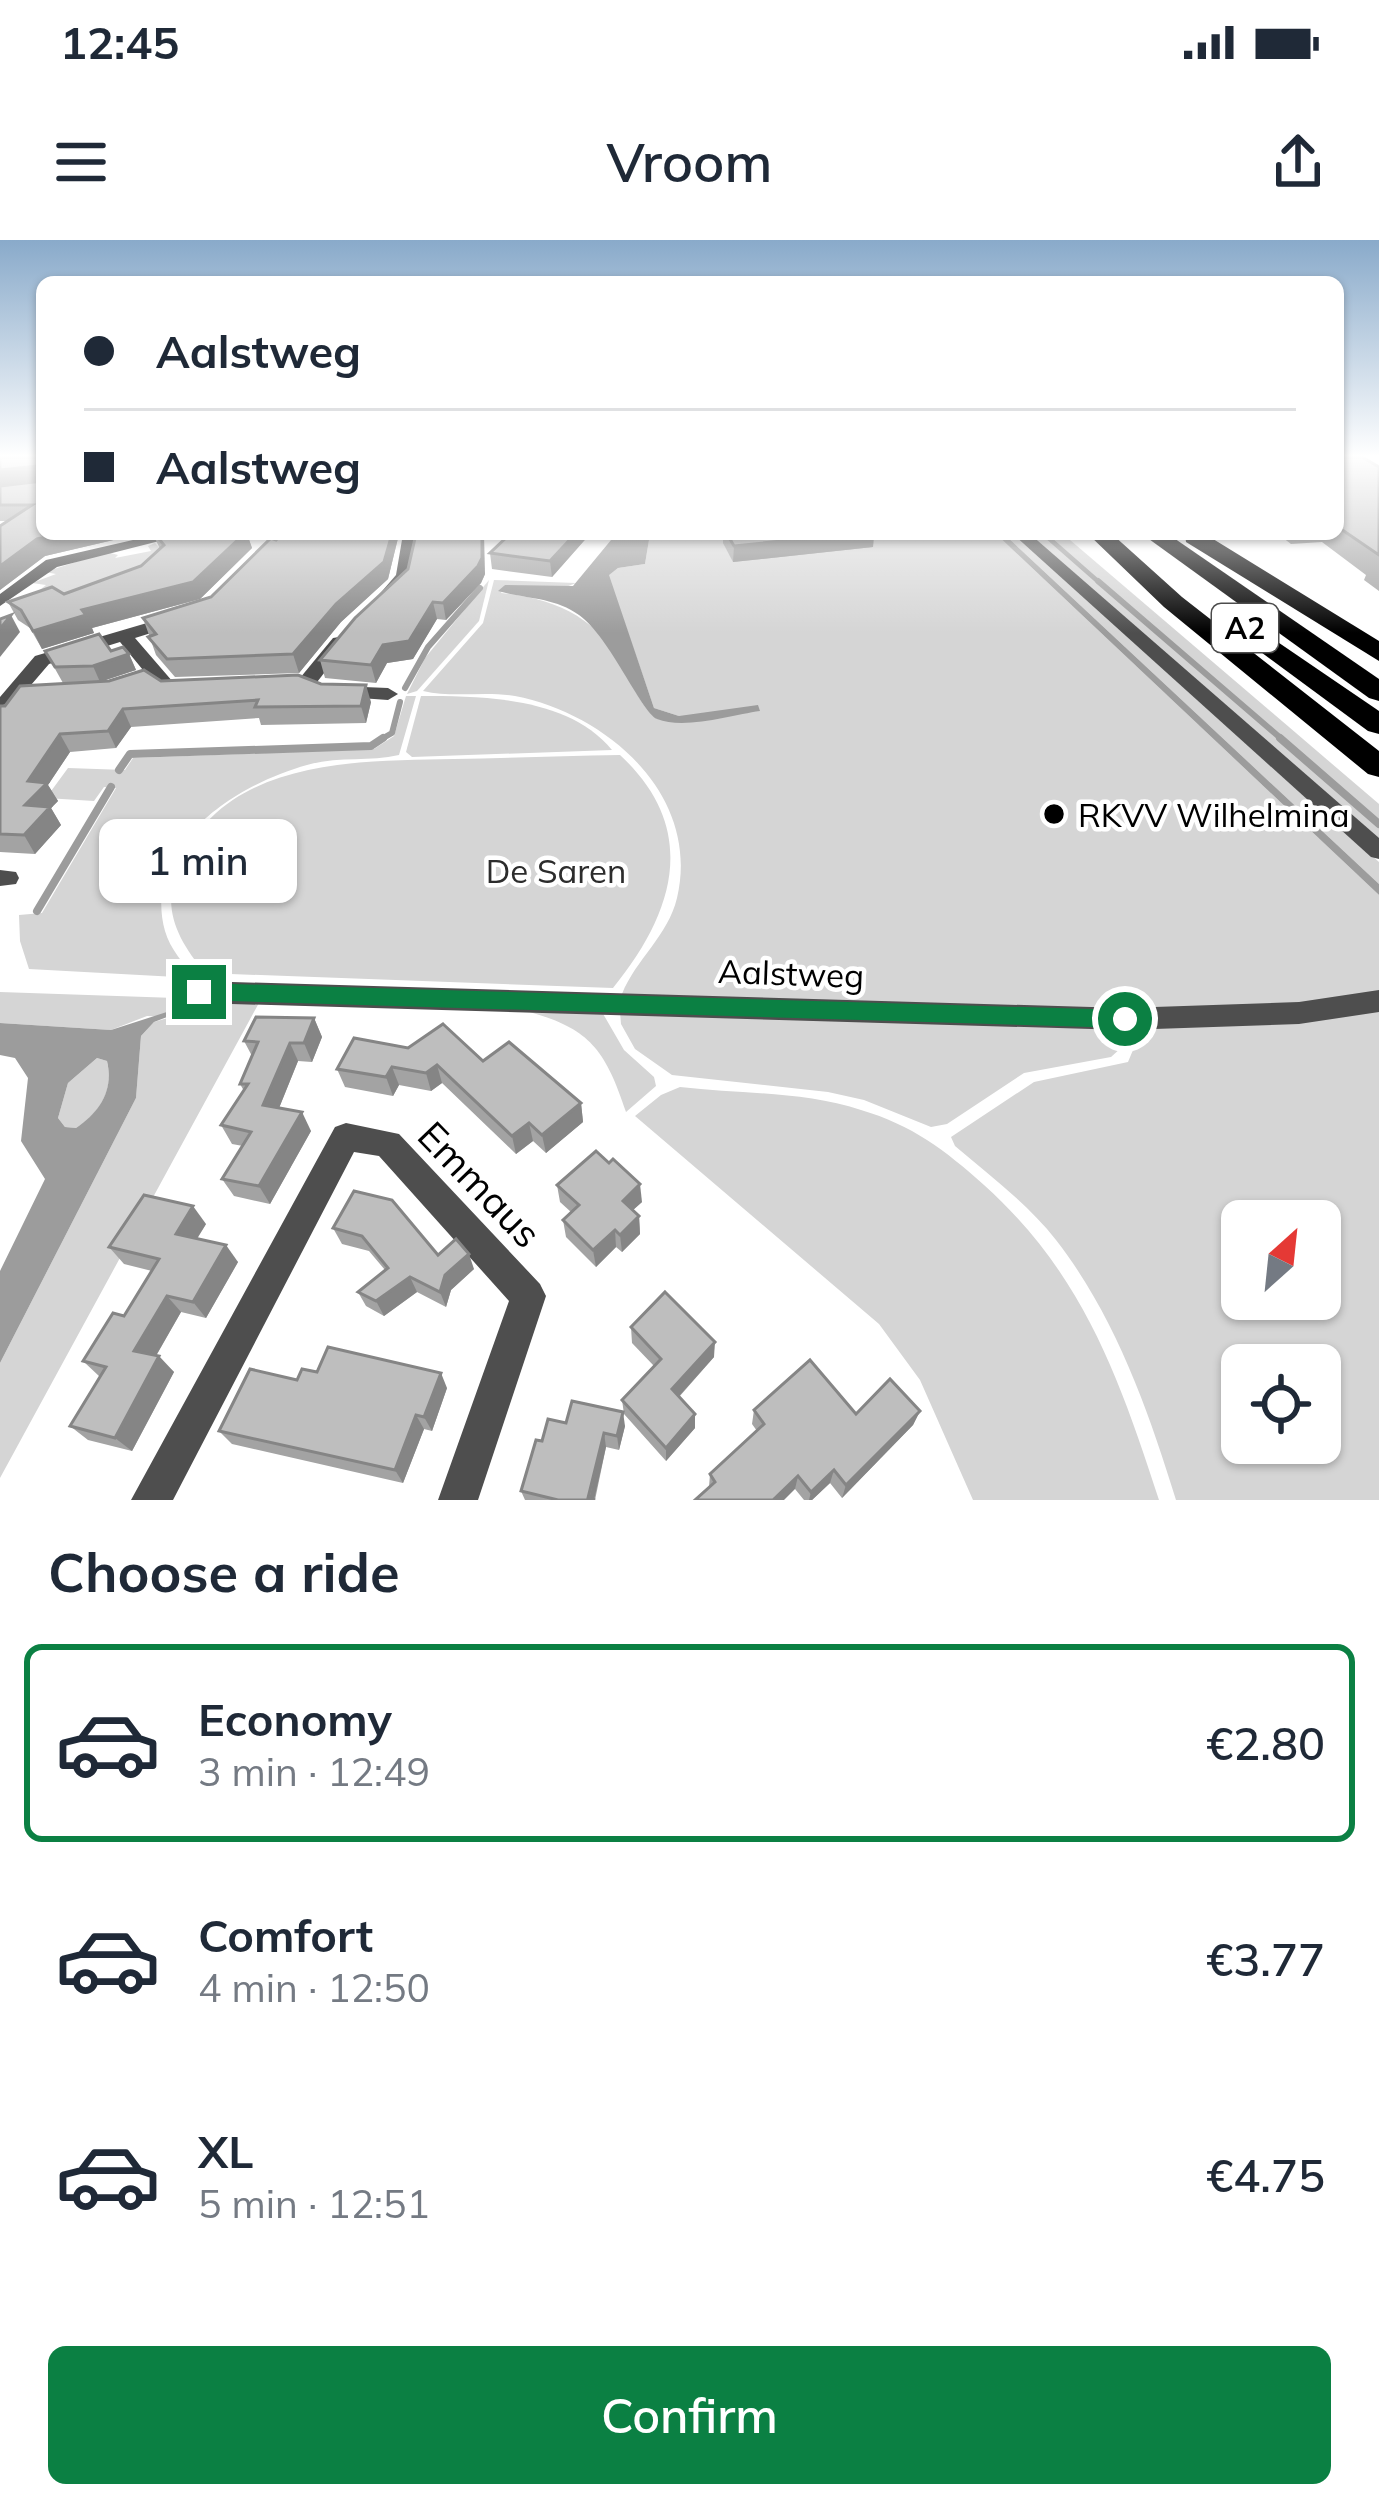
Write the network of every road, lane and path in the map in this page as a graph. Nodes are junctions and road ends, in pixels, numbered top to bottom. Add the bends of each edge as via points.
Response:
1 (153, 540) edge
2 (410, 540) edge
3 (1028, 540) edge
4 (1110, 540) edge
5 (1113, 540) edge
6 (1162, 540) edge
7 (1200, 540) edge
8 (1, 601) edge
9 (194, 614) edge
10 (367, 614) edge
11 (350, 629) edge
12 (123, 635) junction
13 (1379, 653) edge
14 (307, 682) junction
15 (284, 683) edge
16 (214, 686) edge
17 (1379, 692) edge
18 (388, 694) dead end
19 (1, 706) edge
20 (1379, 725) edge
21 (1379, 767) edge
22 (1379, 851) edge
23 (199, 992) dead end
24 (1379, 1001) edge
25 (151, 1500) edge
26 (458, 1500) edge

1 - 8 street via 52,563
2 - 10 street via 404,575
3 - 22 street
4 - 21 highway, A2 via 1173,602
5 - 20 highway, A2
6 - 17 highway, A2
7 - 13 highway, A2
9 - 12 street
11 - 14 street
12 - 16 street via 148,677 168,688
12 - 19 street via 41,660
14 - 15 street
14 - 18 street via 326,691
23 - 24 street, Aalstweg via 1125,1019
25 - 26 street, Emmaus via 346,1137 388,1144 528,1296

